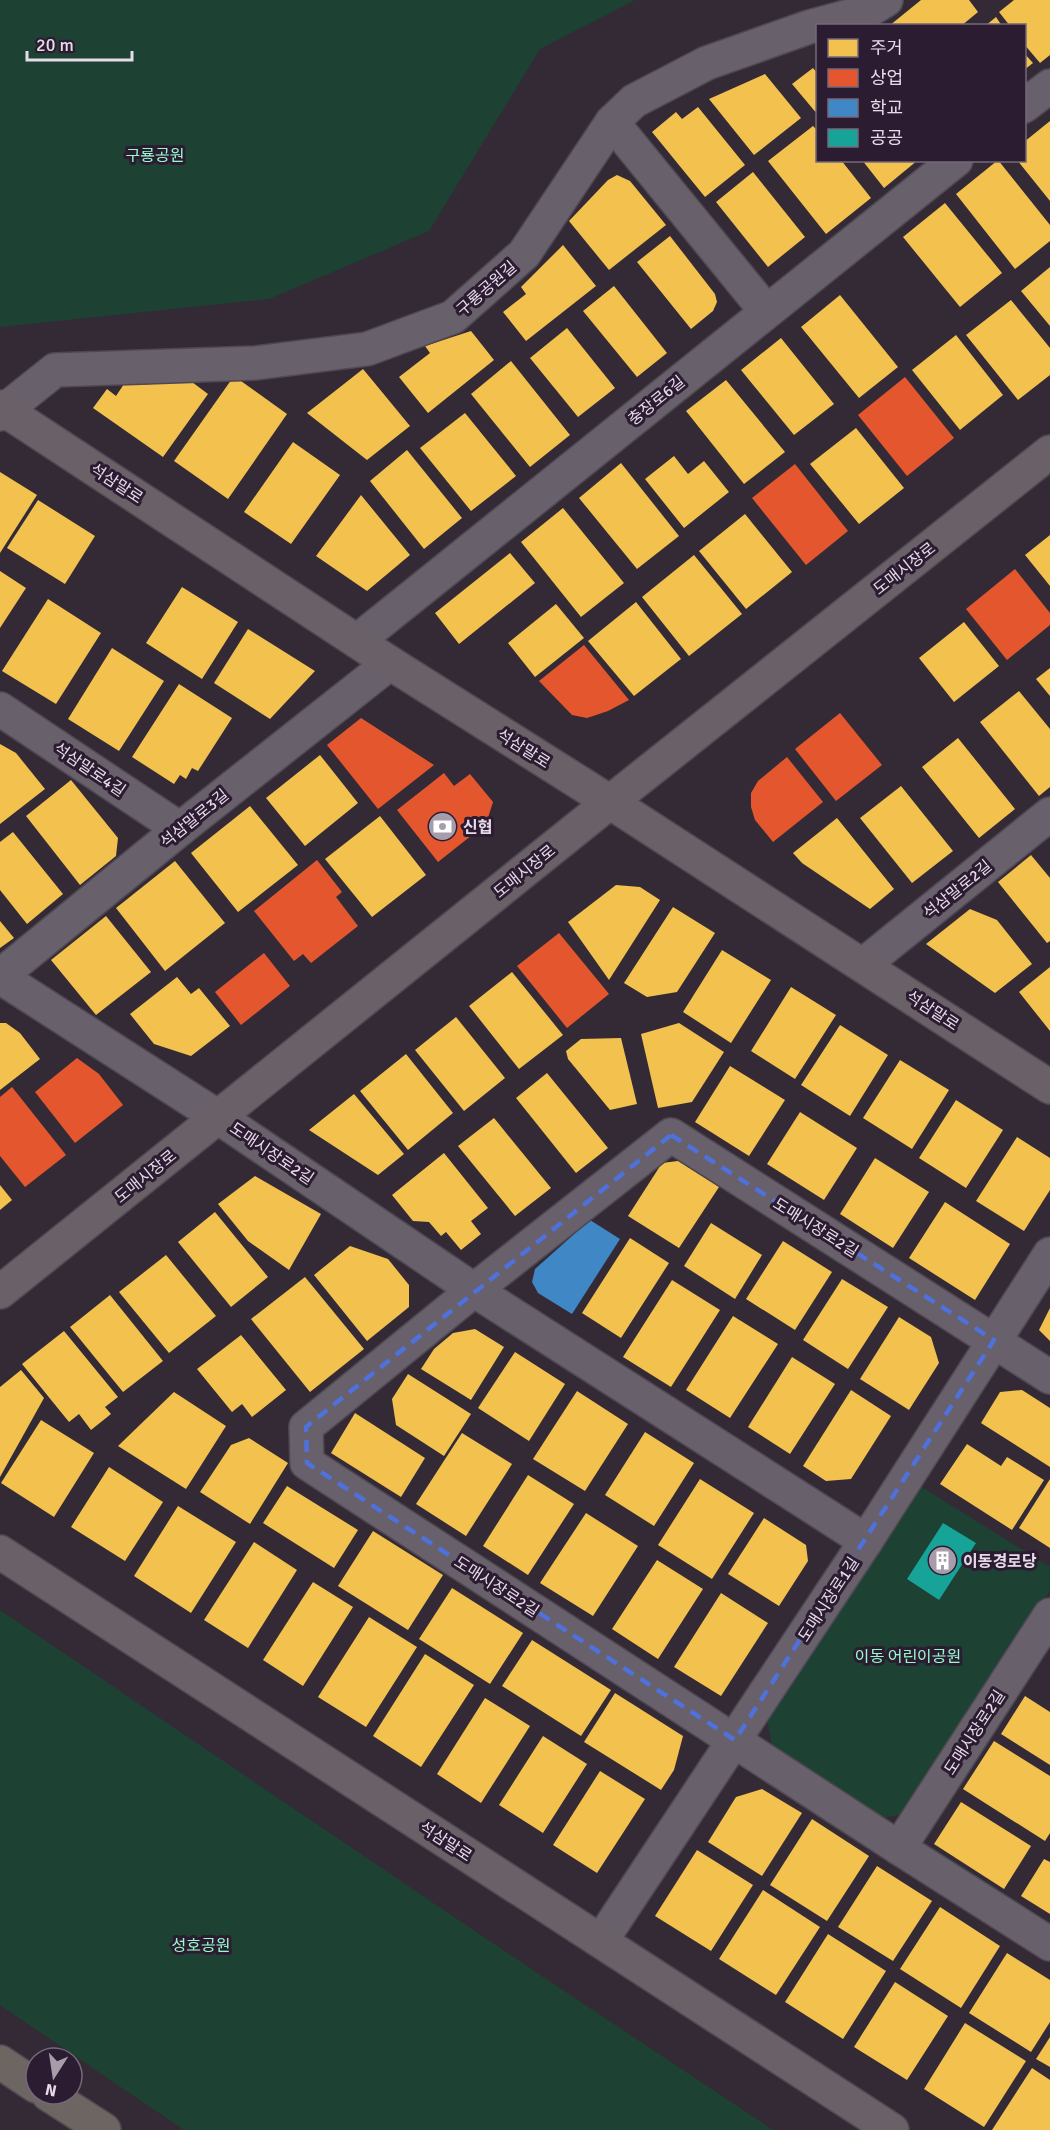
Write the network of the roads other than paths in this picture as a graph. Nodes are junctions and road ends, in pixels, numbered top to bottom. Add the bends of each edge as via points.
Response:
1 (886, 0) edge
2 (820, 24) edge
3 (816, 25) edge
4 (1050, 86) edge
5 (1026, 104) edge
6 (612, 122) junction
7 (953, 162) edge
8 (766, 311) junction
9 (2, 411) edge
10 (1050, 452) edge
11 (357, 641) junction
12 (390, 663) junction
13 (0, 709) edge
14 (610, 802) junction
15 (1050, 814) edge
16 (180, 829) junction
17 (863, 965) junction
18 (0, 977) edge
19 (1050, 1086) edge
20 (218, 1118) junction
21 (1050, 1254) edge
22 (474, 1290) junction
23 (0, 1292) edge
24 (994, 1340) junction
25 (1050, 1377) edge
26 (866, 1541) junction
27 (0, 1552) edge
28 (1050, 1615) edge
29 (735, 1740) junction
30 (899, 1848) junction
31 (601, 1941) junction
32 (1050, 1944) edge
33 (0, 2062) edge
34 (24, 2078) edge
35 (67, 2106) edge
36 (104, 2130) edge
37 (892, 2130) edge

1 - 2 street, 구룡공원길 via 868,11
3 - 6 street, 구룡공원길 via 707,63 634,101
4 - 5 street
6 - 8 street
6 - 9 street, 구룡공원길 via 524,254 453,317 367,350 256,363 55,370
7 - 8 street, 충장로6길
8 - 11 street, 충장로6길
9 - 11 street, 석삼말로
10 - 14 street, 도매시장로
11 - 12 street, 석삼말로
12 - 14 street, 석삼말로
12 - 16 street, 석삼말로3길
13 - 16 street, 석삼말로4길
14 - 17 street, 석삼말로
14 - 20 street, 도매시장로
15 - 17 street, 석삼말로2길
16 - 18 street, 석삼말로3길
17 - 19 street, 석삼말로
18 - 20 street, 도매시장로2길
20 - 22 street, 도매시장로2길
20 - 23 street, 도매시장로
21 - 24 street, 도매시장로1길
22 - 24 street, 도매시장로2길 via 671,1135
22 - 26 street, 도매시장로2길
22 - 29 street, 도매시장로2길 via 306,1427 307,1463
24 - 25 street, 도매시장로2길
24 - 26 street, 도매시장로1길
26 - 29 street, 도매시장로1길
27 - 31 street, 석삼말로
28 - 30 street, 도매시장로2길
29 - 30 street, 도매시장로2길
29 - 31 street, 도매시장로1길
30 - 32 street, 도매시장로2길
31 - 37 street, 석삼말로
33 - 34 highway
35 - 36 highway

